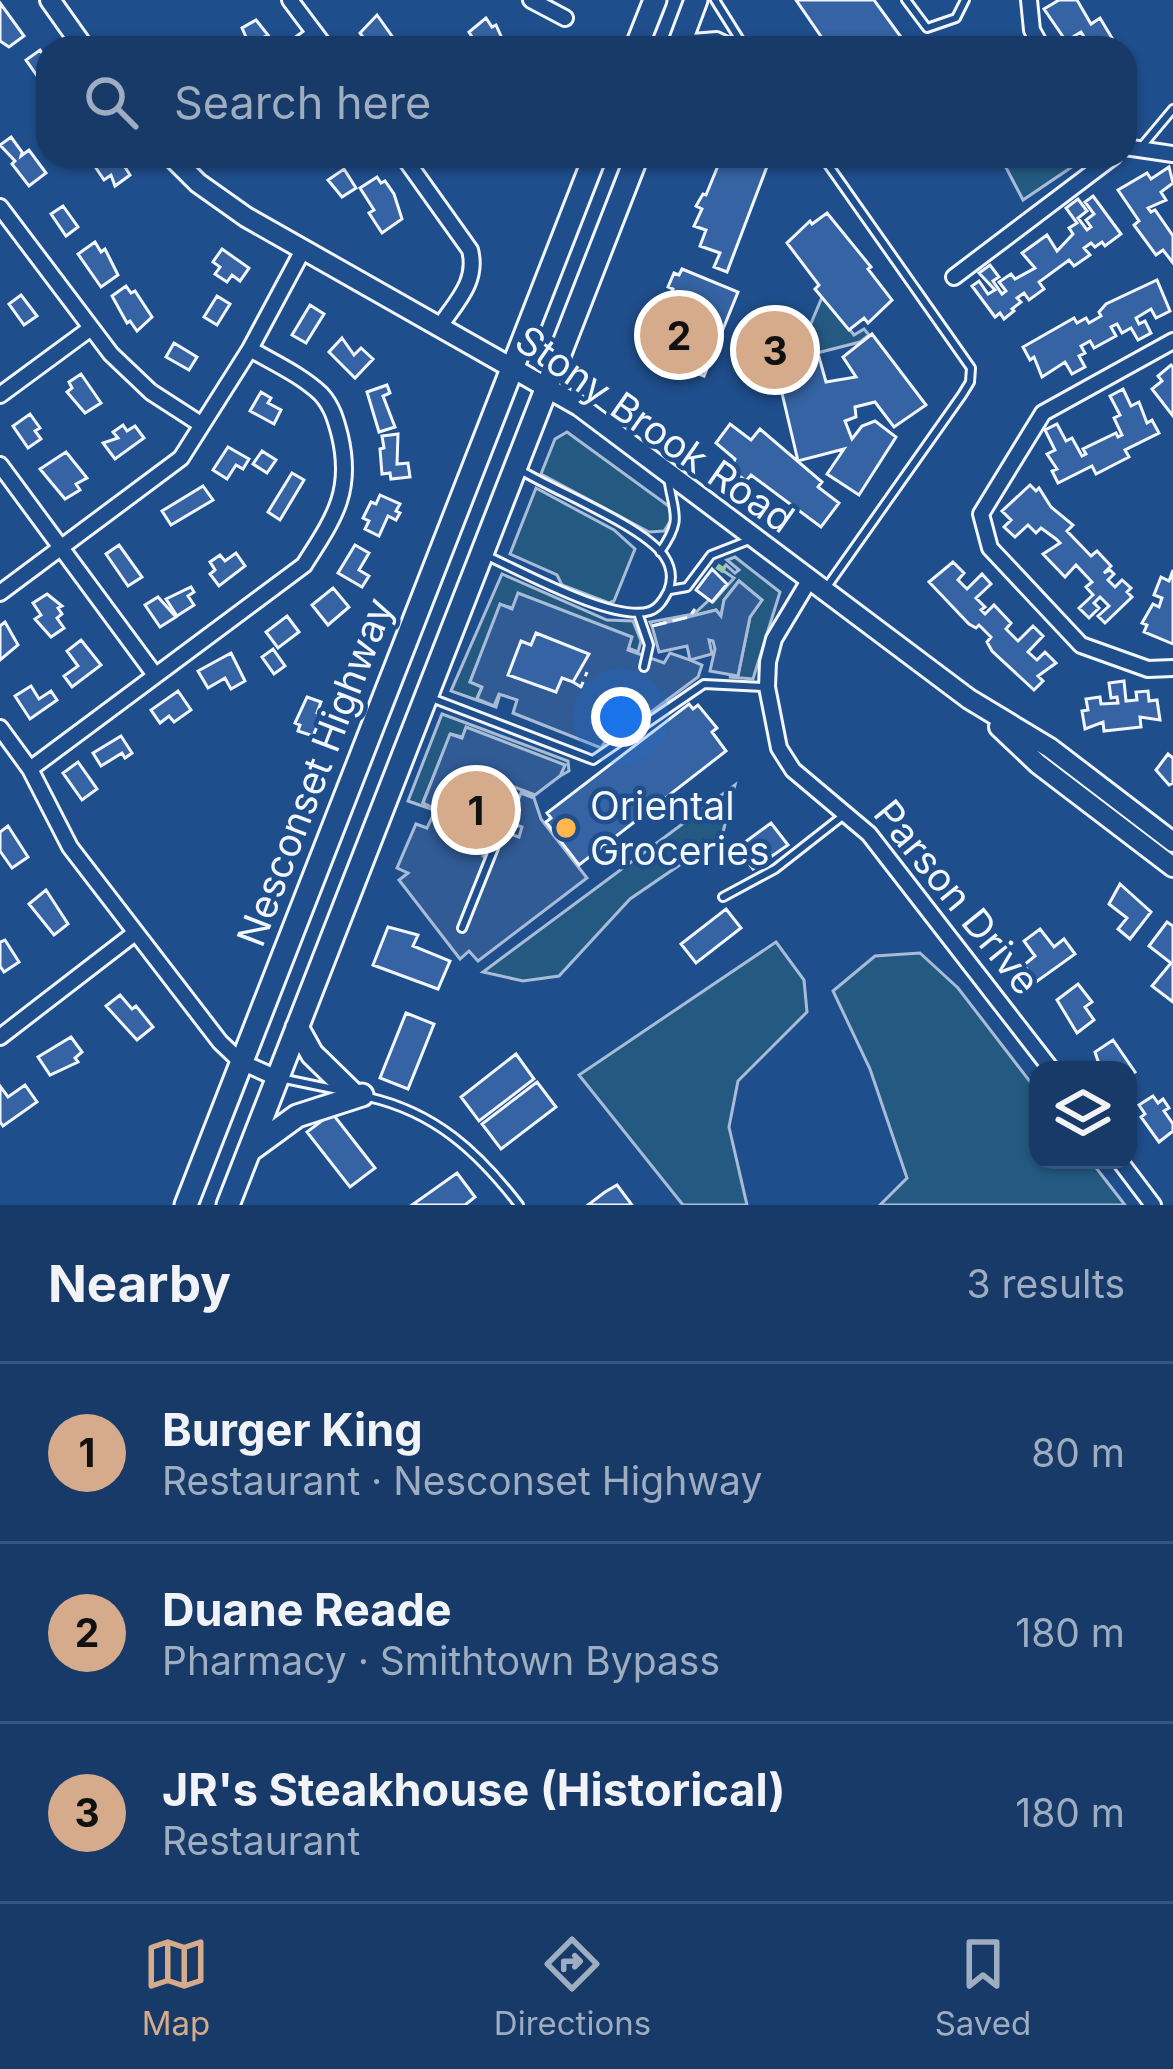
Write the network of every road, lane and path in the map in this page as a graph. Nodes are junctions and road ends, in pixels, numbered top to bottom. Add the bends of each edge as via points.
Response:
1 (50, 0) edge
2 (290, 0) edge
3 (531, 0) edge
4 (655, 0) edge
5 (696, 0) edge
6 (715, 0) edge
7 (906, 0) edge
8 (965, 0) edge
9 (1029, 0) edge
10 (566, 18) dead end
11 (315, 33) junction
12 (76, 36) edge
13 (311, 36) edge
14 (317, 36) edge
15 (642, 36) edge
16 (683, 36) edge
17 (736, 36) edge
18 (1035, 36) edge
19 (1173, 109) edge
20 (1137, 140) edge
21 (1137, 148) edge
22 (1173, 154) edge
23 (184, 168) edge
24 (412, 168) edge
25 (590, 168) edge
26 (632, 168) edge
27 (830, 168) edge
28 (1098, 168) edge
29 (0, 207) edge
30 (303, 250) junction
31 (954, 277) dead end
32 (440, 326) junction
33 (92, 328) junction
34 (1173, 341) edge
35 (250, 349) junction
36 (512, 366) junction
37 (548, 387) junction
38 (0, 395) edge
39 (202, 425) junction
40 (0, 465) edge
41 (516, 467) junction
42 (668, 473) junction
43 (755, 538) junction
44 (61, 548) junction
45 (660, 552) junction
46 (482, 554) junction
47 (817, 585) junction
48 (668, 591) junction
49 (0, 593) edge
50 (638, 612) junction
51 (644, 667) dead end
52 (1173, 668) edge
53 (155, 675) junction
54 (767, 688) junction
55 (427, 696) junction
56 (969, 699) junction
57 (0, 728) edge
58 (30, 769) junction
59 (458, 777) dead end
60 (847, 813) junction
61 (1173, 842) edge
62 (1173, 867) edge
63 (723, 897) dead end
64 (462, 928) dead end
65 (135, 933) junction
66 (297, 1027) junction
67 (0, 1037) edge
68 (1045, 1061) edge
69 (241, 1062) junction
70 (277, 1078) junction
71 (357, 1094) junction
72 (248, 1152) junction
73 (1126, 1169) edge
74 (186, 1205) edge
75 (228, 1205) edge
76 (519, 1205) edge
77 (1153, 1205) edge

1 - 12 main road
2 - 11 street
3 - 10 street
4 - 15 highway
5 - 16 highway
6 - 17 lane
7 - 8 lane via 926,28 956,18
9 - 18 street
11 - 13 street
11 - 14 street
19 - 20 lane
21 - 22 street
23 - 30 main road, Stony Brook Road
24 - 32 street via 470,250 471,278
25 - 36 highway, Nesconset Highway
26 - 37 highway, Nesconset Highway
27 - 47 lane via 970,368 970,382
28 - 31 street
29 - 33 street
30 - 32 main road, Stony Brook Road
30 - 35 street
32 - 36 main road, Stony Brook Road
33 - 38 street
33 - 39 street via 151,392
34 - 52 street via 1042,413 980,514 990,548 1082,645 1148,669
35 - 39 street
35 - 53 street via 302,380 332,410 344,454 342,499 304,565
36 - 37 main road, Stony Brook Road
36 - 69 highway, Nesconset Highway
37 - 41 highway, Nesconset Highway
37 - 42 main road, Stony Brook Road
39 - 44 street via 181,458
40 - 44 street
41 - 45 lane
41 - 46 highway, Nesconset Highway
42 - 43 main road, Stony Brook Road
42 - 45 lane via 678,517
43 - 47 main road, Stony Brook Road
43 - 48 lane via 711,556 687,587
44 - 49 street
44 - 53 street
45 - 48 lane via 672,572
46 - 50 lane via 608,608
46 - 55 highway, Nesconset Highway
47 - 54 street, Parson Drive via 774,639
47 - 56 main road, Stony Brook Road
48 - 50 lane via 660,605
50 - 51 lane via 649,645
53 - 58 street
54 - 55 lane via 704,684 593,760
54 - 60 street, Parson Drive via 779,748 793,770
55 - 66 highway, Nesconset Highway
56 - 61 main road, Stony Brook Road via 1050,748
56 - 62 main road, Stony Brook Road via 1038,764
57 - 58 street
58 - 65 street via 70,847
59 - 64 lane via 514,798
60 - 63 lane
60 - 68 street, Parson Drive
65 - 67 street
65 - 69 street
66 - 70 highway, Nesconset Highway
66 - 71 highway via 313,1054
69 - 70 street
69 - 74 highway, Nesconset Highway
70 - 71 lane
70 - 72 highway, Nesconset Highway
71 - 72 highway via 297,1116
71 - 76 lane via 448,1131
72 - 75 highway, Nesconset Highway
73 - 77 street

